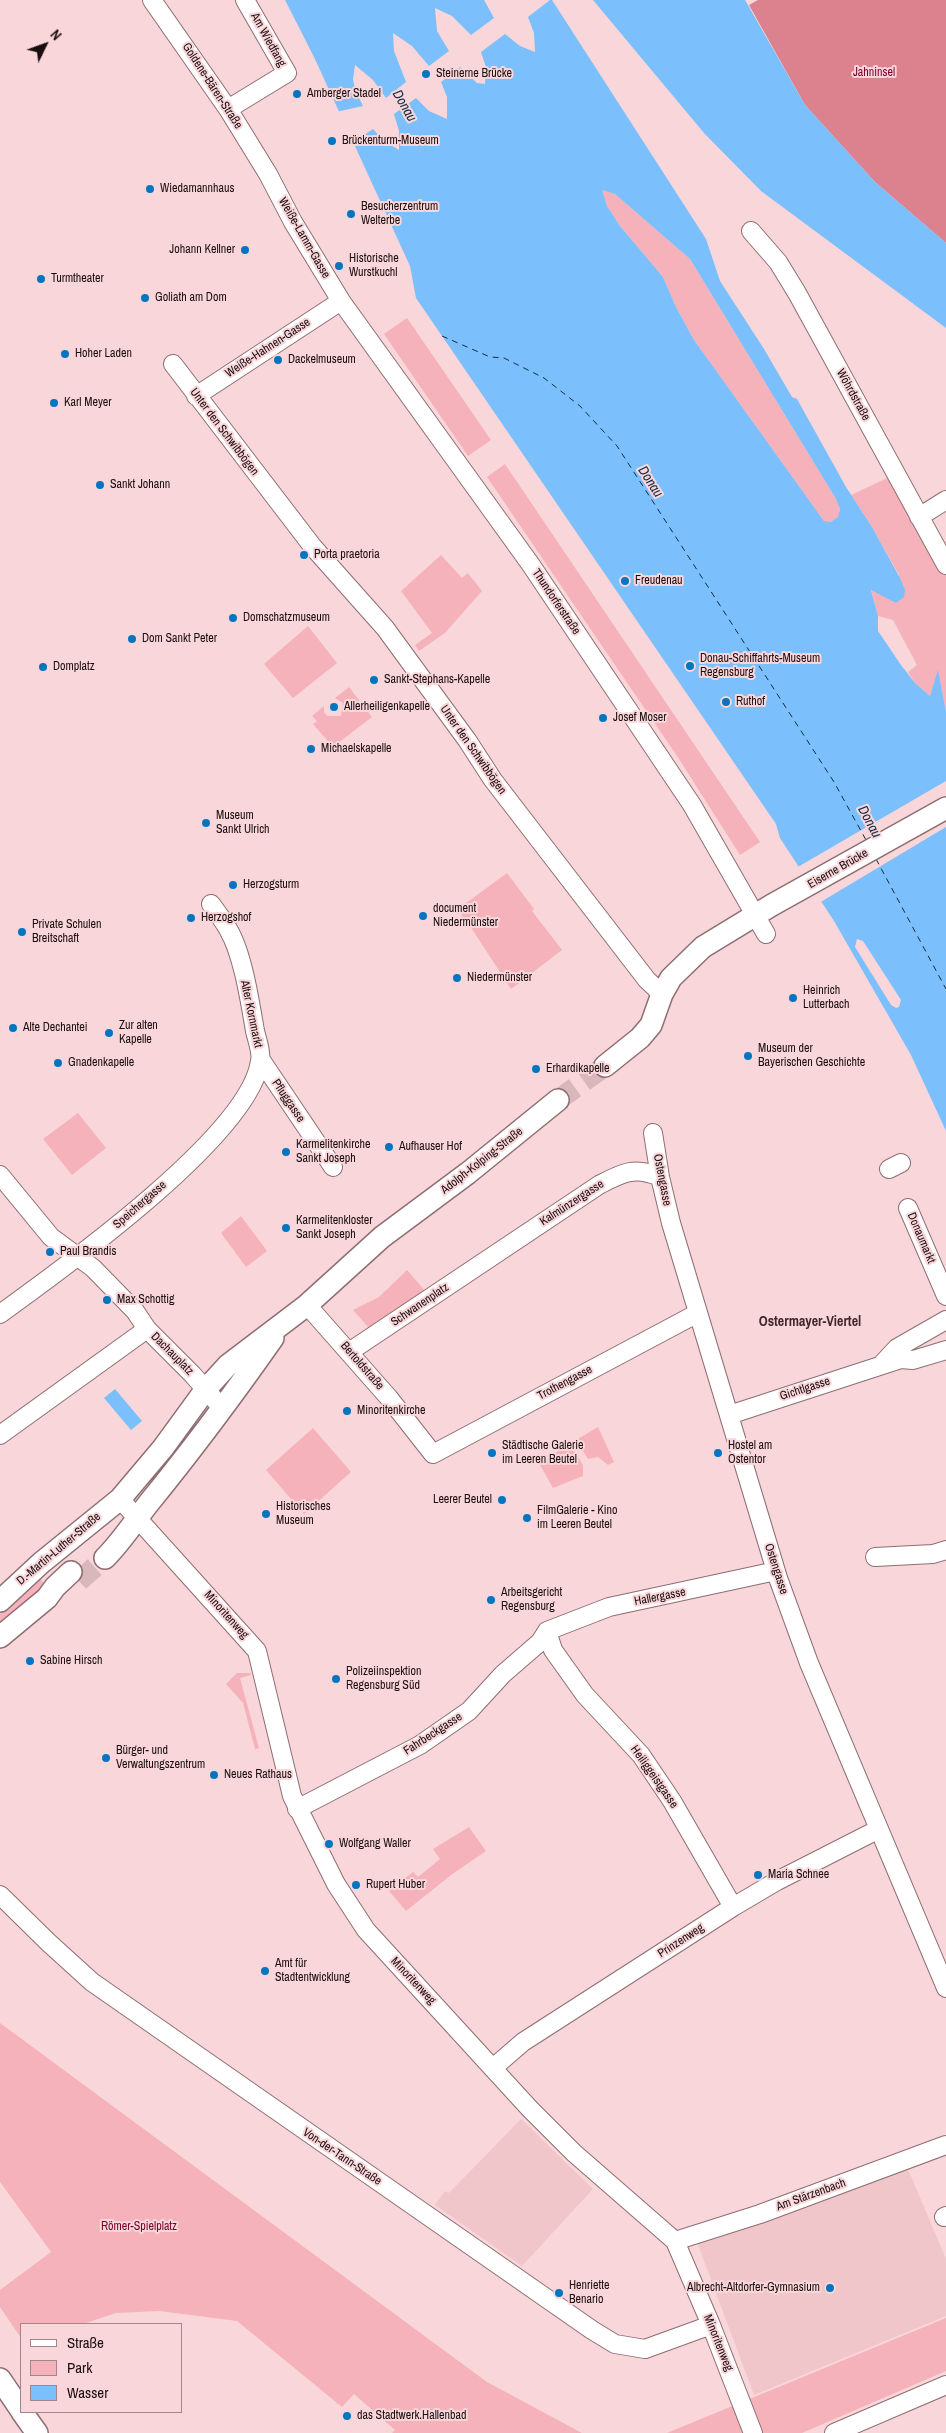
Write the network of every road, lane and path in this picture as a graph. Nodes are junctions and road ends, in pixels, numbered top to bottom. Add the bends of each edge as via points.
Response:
1 (152, 0) edge
2 (245, 0) edge
3 (228, 109) junction
4 (268, 174) joint
5 (751, 231) dead end
6 (341, 300) junction
7 (173, 364) dead end
8 (196, 396) junction
9 (946, 500) edge
10 (920, 517) junction
11 (946, 564) edge
12 (946, 808) edge
13 (211, 904) dead end
14 (756, 914) junction
15 (766, 934) dead end
16 (662, 994) junction
17 (261, 1060) junction
18 (605, 1066) tunnel mouth
19 (558, 1100) tunnel mouth
20 (653, 1133) dead end
21 (199, 1151) joint
22 (333, 1167) dead end
23 (0, 1175) edge
24 (660, 1177) junction
25 (908, 1208) dead end
26 (79, 1258) junction
27 (490, 1258) joint
28 (946, 1296) edge
29 (307, 1305) junction
30 (698, 1313) junction
31 (0, 1314) edge
32 (946, 1320) edge
33 (283, 1324) junction
34 (147, 1329) junction
35 (946, 1350) edge
36 (349, 1352) junction
37 (882, 1365) junction
38 (206, 1389) junction
39 (222, 1408) junction
40 (729, 1415) junction
41 (0, 1435) edge
42 (432, 1454) joint
43 (120, 1499) junction
44 (138, 1518) junction
45 (946, 1550) edge
46 (101, 1553) tunnel mouth
47 (875, 1557) dead end
48 (40, 1564) junction
49 (776, 1571) junction
50 (75, 1577) tunnel mouth
51 (54, 1593) junction
52 (0, 1601) edge
53 (547, 1631) junction
54 (0, 1636) edge
55 (297, 1810) junction
56 (879, 1829) junction
57 (0, 1894) edge
58 (733, 1907) junction
59 (946, 1988) edge
60 (493, 2068) junction
61 (946, 2145) edge
62 (675, 2241) junction
63 (711, 2324) junction
64 (0, 2379) edge
65 (946, 2385) edge
66 (20, 2408) edge
67 (23, 2413) edge
68 (37, 2433) edge
69 (753, 2433) edge
70 (834, 2433) edge

1 - 3 street, Goldene-Bären-Straße
2 - 3 street, Am Wiedfang via 287,73
3 - 4 street, Goldene-Bären-Straße
4 - 6 street, Weiße-Lamm-Gasse
5 - 10 street, Wöhrdstraße via 778,262 797,293
6 - 8 street, Weiße-Hahnen-Gasse
6 - 14 street, Thundorferstraße via 610,681 692,805
7 - 8 street, Unter den Schwibbögen
8 - 16 street, Unter den Schwibbögen via 313,548 385,628 493,780 647,980
9 - 10 street
10 - 11 street, Wöhrdstraße
12 - 14 street, Eiserne Brücke
13 - 17 street, Alter Kornmarkt via 229,930 236,948
14 - 15 street
14 - 16 street, Eiserne Brücke via 695,953 671,978
16 - 18 street, Eiserne Brücke via 651,1024 635,1044
17 - 21 street, Alter Kornmarkt via 249,1090 232,1116
17 - 22 street, Pfluggasse
19 - 29 street, Adolph-Kolping-Straße via 468,1173 403,1220
20 - 24 street, Ostengasse
21 - 26 street, Speichergasse via 163,1187
23 - 26 street via 51,1237
24 - 27 street, Kalmünzergasse via 636,1170 620,1174 598,1185
24 - 30 street, Ostengasse
25 - 28 street, Donaumarkt
26 - 31 street, Speichergasse
26 - 34 street via 134,1311
27 - 36 street, Schwanenplatz
29 - 33 street
29 - 36 street, Bertoldstraße
30 - 40 street, Ostengasse
30 - 42 street, Trothengasse
32 - 37 street, Gichtlgasse via 897,1348
33 - 38 street via 228,1365
33 - 39 street
34 - 38 street, Dachauplatz
34 - 41 street, Dachauplatz
35 - 37 street, Gichtlgasse
36 - 42 street, Bertoldstraße via 416,1430
37 - 40 street, Gichtlgasse
38 - 39 street, Dachauplatz
38 - 43 street
39 - 44 street
40 - 49 street, Ostengasse
43 - 44 street, Minoritenweg
43 - 48 street, D.-Martin-Luther-Straße
44 - 46 street, D.-Martin-Luther-Straße
44 - 55 street, Minoritenweg via 257,1651
45 - 47 street via 933,1554
48 - 51 street
48 - 52 street, D.-Martin-Luther-Straße
49 - 53 street, Hallergasse via 610,1607
49 - 56 street, Ostengasse via 809,1663
50 - 51 street, D.-Martin-Luther-Straße
51 - 54 street, D.-Martin-Luther-Straße
53 - 55 street, Fahrbeckgasse via 540,1642 503,1674 469,1711 420,1745
53 - 58 street, Heiliggeistgasse via 553,1650 585,1694 641,1755 672,1801
55 - 60 street, Minoritenweg via 336,1884 366,1930
56 - 58 street, Prinzenweg
56 - 59 street, Ostengasse
57 - 63 street, Von-der-Tann-Straße via 92,1982 615,2344 645,2348
58 - 60 street, Prinzenweg via 523,2042
60 - 62 street, Minoritenweg via 574,2152
61 - 62 street, Am Stärzenbach via 760,2214
62 - 63 street, Minoritenweg
63 - 69 street, Minoritenweg
64 - 66 street
65 - 70 street
67 - 68 street

